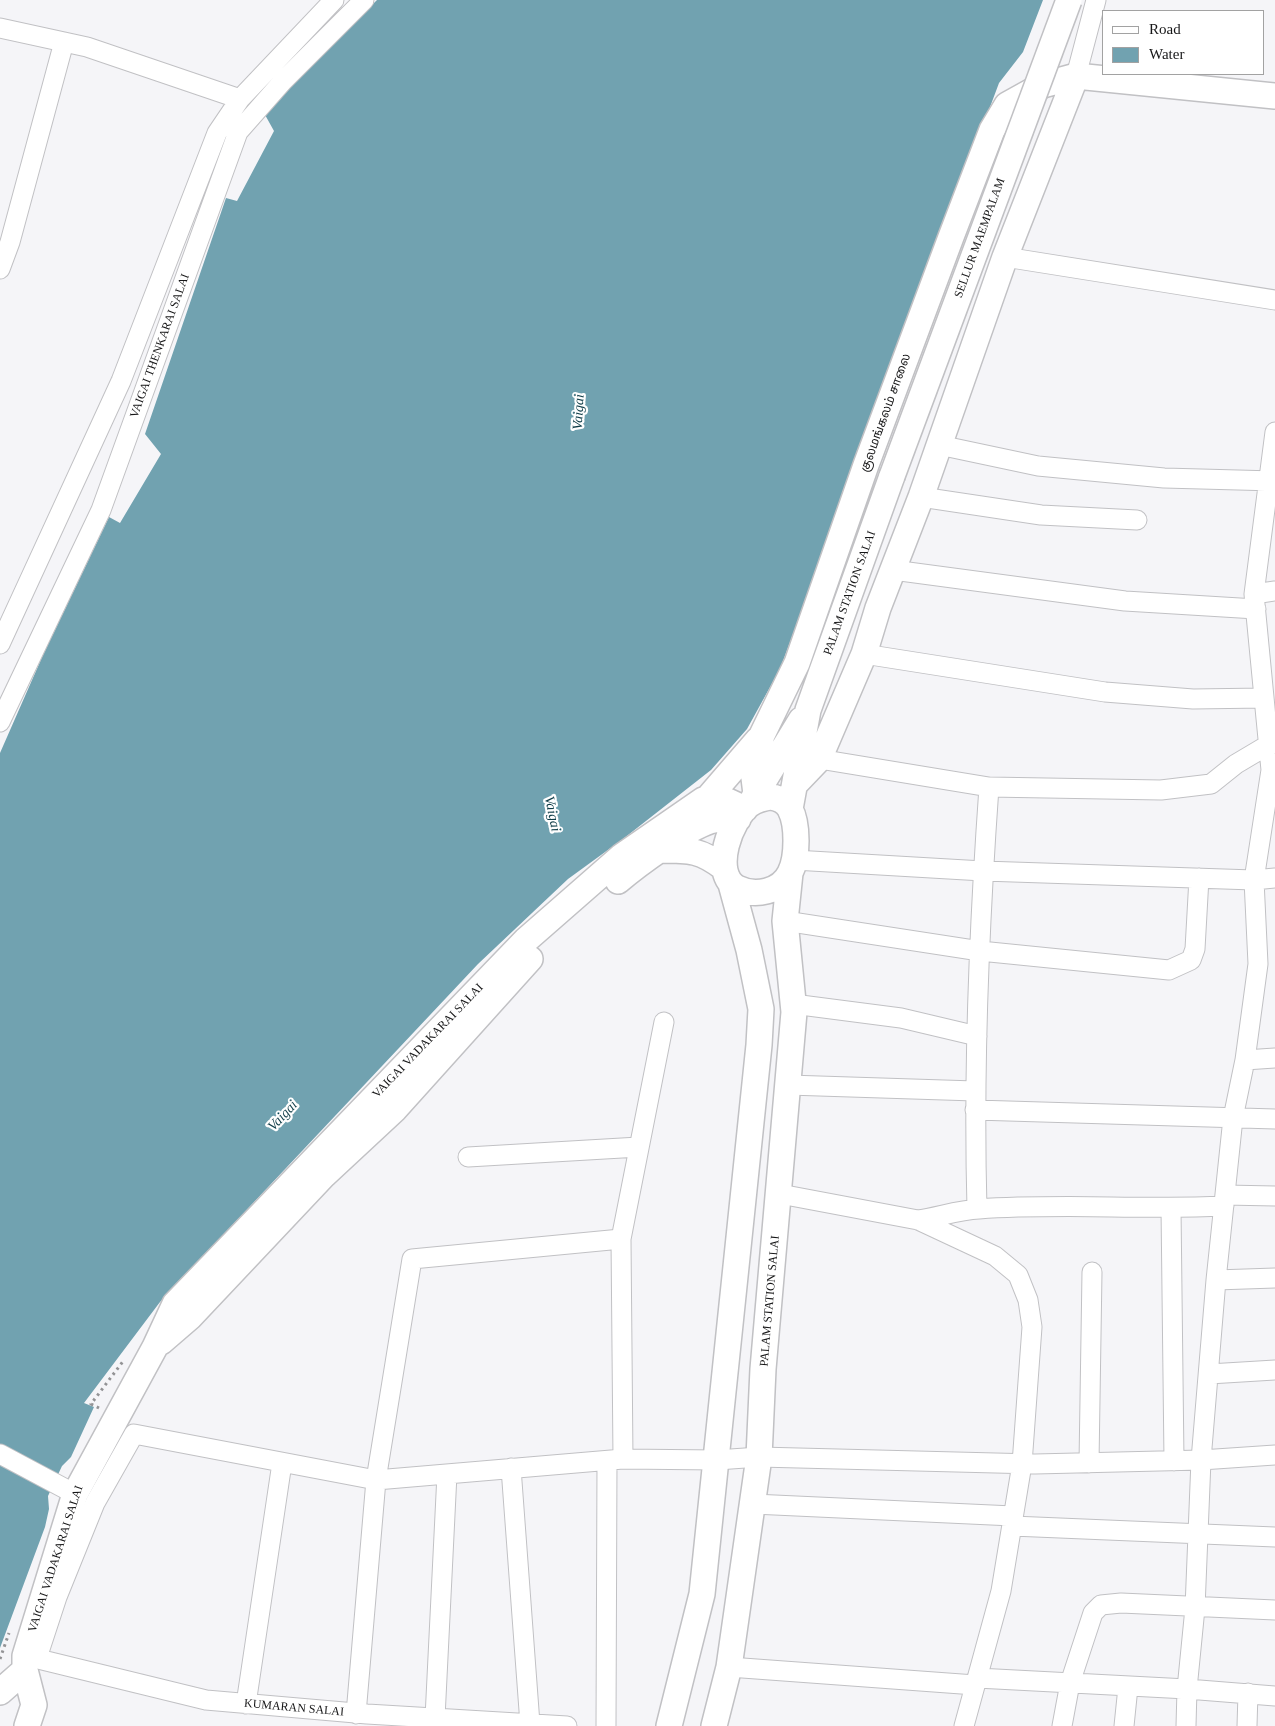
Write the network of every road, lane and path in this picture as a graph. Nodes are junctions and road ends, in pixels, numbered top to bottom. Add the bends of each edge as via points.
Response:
1 (334, 0) edge
2 (364, 0) edge
3 (1069, 0) edge
4 (1096, 0) edge
5 (0, 28) edge
6 (64, 42) junction
7 (1076, 76) junction
8 (1275, 96) edge
9 (240, 100) junction
10 (1005, 257) junction
11 (0, 269) edge
12 (1275, 300) edge
13 (1275, 432) edge
14 (939, 445) junction
15 (892, 476) joint
16 (1271, 482) edge
17 (921, 497) junction
18 (1137, 520) dead end
19 (1269, 521) edge
20 (893, 570) junction
21 (1275, 591) edge
22 (1255, 602) junction
23 (0, 644) edge
24 (864, 654) junction
25 (1268, 657) edge
26 (1264, 698) junction
27 (808, 710) junction
28 (0, 722) edge
29 (762, 735) junction
30 (1272, 744) edge
31 (819, 759) junction
32 (796, 783) junction
33 (989, 787) junction
34 (708, 798) junction
35 (747, 806) junction
36 (790, 809) junction
37 (661, 850) junction
38 (792, 867) junction
39 (983, 871) junction
40 (728, 876) junction
41 (1199, 878) junction
42 (1275, 878) edge
43 (1254, 880) junction
44 (785, 922) junction
45 (980, 951) junction
46 (1266, 963) edge
47 (793, 1004) junction
48 (664, 1022) dead end
49 (977, 1036) junction
50 (1275, 1058) edge
51 (1245, 1060) junction
52 (788, 1085) junction
53 (975, 1090) junction
54 (975, 1110) junction
55 (1233, 1118) junction
56 (1275, 1119) edge
57 (639, 1147) junction
58 (468, 1157) dead end
59 (780, 1194) junction
60 (1275, 1196) edge
61 (1224, 1201) junction
62 (1171, 1208) junction
63 (977, 1209) junction
64 (918, 1220) junction
65 (621, 1239) junction
66 (1092, 1272) dead end
67 (1275, 1278) edge
68 (1216, 1280) junction
69 (150, 1356) junction
70 (1275, 1370) edge
71 (1209, 1374) junction
72 (0, 1454) edge
73 (1275, 1455) edge
74 (759, 1457) junction
75 (615, 1460) junction
76 (717, 1460) junction
77 (1202, 1460) junction
78 (1174, 1461) junction
79 (282, 1463) junction
80 (1089, 1463) junction
81 (1022, 1464) junction
82 (511, 1468) junction
83 (447, 1474) junction
84 (376, 1480) junction
85 (67, 1489) junction
86 (752, 1504) junction
87 (1013, 1521) junction
88 (1198, 1535) junction
89 (1275, 1537) edge
90 (1195, 1608) junction
91 (1275, 1610) edge
92 (29, 1661) junction
93 (729, 1667) junction
94 (976, 1682) junction
95 (1070, 1683) junction
96 (1128, 1687) junction
97 (1187, 1688) junction
98 (0, 1692) edge
99 (1248, 1693) junction
100 (1275, 1696) edge
101 (246, 1704) junction
102 (356, 1714) junction
103 (434, 1718) junction
104 (530, 1724) junction
105 (27, 1726) edge
106 (568, 1726) edge
107 (606, 1726) edge
108 (669, 1726) edge
109 (714, 1726) edge
110 (964, 1726) edge
111 (1062, 1726) edge
112 (1124, 1726) edge
113 (1186, 1726) edge
114 (1247, 1726) edge

1 - 9 street, VAIGAI THENKARAI SALAI
2 - 28 street, VAIGAI THENKARAI SALAI via 283,81 238,132 101,510
3 - 15 main road, SELLUR MAEMPALAM, bridge
4 - 7 street
5 - 6 street
6 - 9 street
6 - 11 street
7 - 8 main road, குலமங்கலம் சாலை
7 - 10 main road
7 - 29 main road, குலமங்கலம் சாலை via 1043,86 1007,105 992,130 796,662
9 - 23 street, VAIGAI THENKARAI SALAI via 217,133 121,381
10 - 12 street
10 - 14 main road
13 - 16 street
14 - 16 street via 1038,466 1164,478
14 - 17 main road
15 - 27 main road, PALAM STATION SALAI
16 - 19 street
17 - 18 street via 1041,515
17 - 20 main road
19 - 22 street
20 - 22 street via 1125,601
20 - 24 main road
21 - 22 street
22 - 25 street
24 - 26 street via 1105,692 1193,699
24 - 31 main road
25 - 26 street
26 - 30 street
27 - 32 main road, PALAM STATION SALAI
27 - 35 main road, PALAM STATION SALAI
29 - 34 main road, VAIGAI VADAKARAI SALAI
29 - 35 main road, குலமங்கலம் சாலை
30 - 33 street via 1236,764 1210,784 1161,790
30 - 43 street
31 - 32 main road
31 - 33 street
32 - 36 main road, PALAM STATION SALAI
33 - 39 street
34 - 35 main road via 717,796
34 - 69 main road, VAIGAI VADAKARAI SALAI via 622,856 526,940 175,1304
35 - 36 main road via 771,797 782,800
35 - 37 main road, VAIGAI VADAKARAI SALAI via 705,823
35 - 40 main road via 728,841
36 - 38 main road via 794,830
37 - 40 main road via 698,852
37 - 69 main road, VAIGAI VADAKARAI SALAI via 631,870 534,956 395,1109 324,1175
38 - 39 street
38 - 40 main road via 778,887 761,892 745,891
38 - 44 main road, PALAM STATION SALAI
39 - 41 street
39 - 45 street
40 - 76 main road via 749,950 761,1009 760,1045
41 - 43 street
41 - 45 street via 1195,949 1191,960 1181,966 1169,970
42 - 43 street
43 - 46 street
44 - 45 street
44 - 47 main road, PALAM STATION SALAI
45 - 49 street
46 - 51 street
47 - 49 street via 901,1018
47 - 52 main road, PALAM STATION SALAI
48 - 57 street
49 - 53 street
50 - 51 street
51 - 55 street
52 - 53 street
52 - 59 main road, PALAM STATION SALAI
53 - 54 street
54 - 55 street
54 - 63 street
55 - 56 street
55 - 61 street
57 - 58 street
57 - 65 street
59 - 64 street
59 - 74 main road, PALAM STATION SALAI via 763,1369
60 - 61 street
61 - 62 street
61 - 68 street
62 - 63 street via 1079,1205
62 - 78 street
63 - 64 street
64 - 81 street via 995,1256 1018,1275 1028,1300 1032,1327
65 - 75 street
65 - 84 street via 412,1259
66 - 80 street
67 - 68 street
68 - 71 street
69 - 85 main road, VAIGAI VADAKARAI SALAI
70 - 71 street
71 - 77 street
72 - 85 street
73 - 77 street
74 - 76 street
74 - 81 street
74 - 86 main road, PALAM STATION SALAI
75 - 76 street
75 - 82 street
75 - 107 street
76 - 108 main road via 702,1594
77 - 78 street
77 - 88 street
78 - 80 street
79 - 84 street
79 - 92 street via 134,1434 94,1503
79 - 101 street
80 - 81 street
81 - 87 street
82 - 83 street
82 - 104 street
83 - 84 street
83 - 103 street
84 - 102 street
85 - 92 main road, VAIGAI VADAKARAI SALAI via 34,1626
86 - 87 street
86 - 93 main road, PALAM STATION SALAI
87 - 88 street
87 - 94 street via 1001,1591
88 - 89 street
88 - 90 street
90 - 91 street
90 - 95 street via 1121,1603 1101,1605 1093,1613
90 - 97 street
92 - 98 main road
92 - 101 street, KUMARAN SALAI via 206,1700
92 - 105 main road via 34,1704
93 - 94 street
93 - 109 main road, PALAM STATION SALAI
94 - 95 street
94 - 110 street
95 - 96 street
95 - 111 street
96 - 97 street
96 - 112 street
97 - 99 street
97 - 113 street
99 - 100 street
99 - 114 street
101 - 102 street, KUMARAN SALAI
102 - 103 street, KUMARAN SALAI
103 - 104 street, KUMARAN SALAI
104 - 106 street, KUMARAN SALAI

